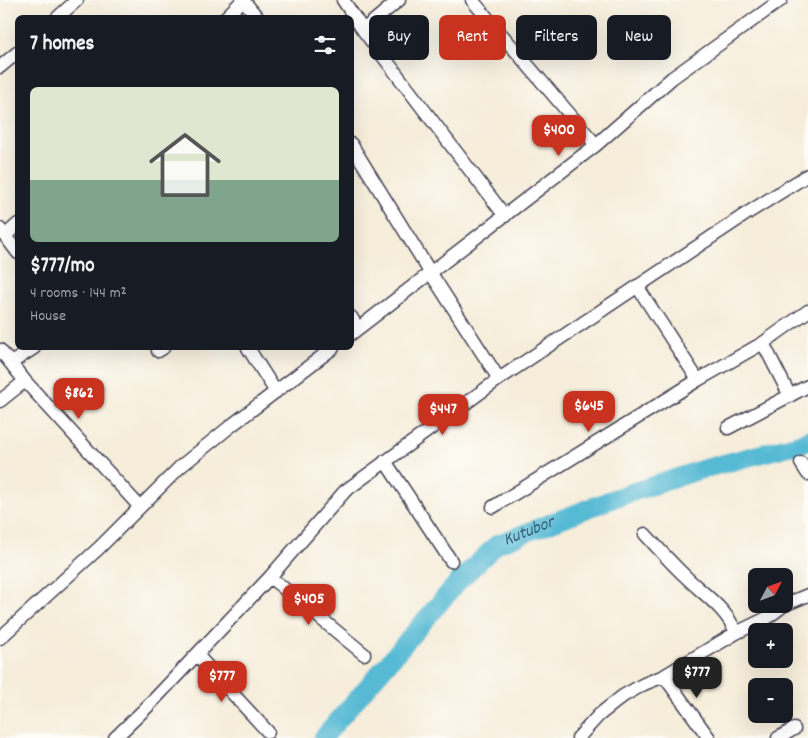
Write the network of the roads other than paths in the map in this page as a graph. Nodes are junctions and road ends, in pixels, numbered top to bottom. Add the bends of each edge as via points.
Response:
1 (77, 0) edge
2 (243, 0) edge
3 (343, 0) edge
4 (399, 0) edge
5 (472, 0) edge
6 (781, 0) edge
7 (60, 15) edge
8 (228, 15) edge
9 (256, 15) edge
10 (353, 15) edge
11 (354, 16) edge
12 (363, 30) junction
13 (15, 54) edge
14 (0, 67) edge
15 (596, 145) junction
16 (354, 149) edge
17 (808, 175) edge
18 (506, 216) junction
19 (15, 226) edge
20 (2, 233) edge
21 (15, 249) edge
22 (430, 272) junction
23 (637, 286) junction
24 (808, 311) edge
25 (354, 326) edge
26 (763, 343) junction
27 (0, 350) edge
28 (31, 350) edge
29 (249, 350) edge
30 (330, 350) edge
31 (11, 363) junction
32 (499, 379) junction
33 (698, 380) junction
34 (25, 381) junction
35 (808, 386) edge
36 (276, 392) junction
37 (790, 396) junction
38 (0, 401) edge
39 (728, 428) dead end
40 (385, 461) junction
41 (139, 506) junction
42 (493, 507) dead end
43 (645, 534) dead end
44 (451, 561) dead end
45 (270, 577) junction
46 (808, 595) edge
47 (736, 633) junction
48 (0, 638) edge
49 (364, 654) dead end
50 (197, 655) junction
51 (664, 676) junction
52 (794, 729) dead end
53 (268, 732) dead end
54 (115, 738) edge
55 (578, 738) edge
56 (709, 738) edge
57 (778, 738) edge

1 - 7 street
2 - 8 street
2 - 9 street
3 - 10 street
4 - 12 street
5 - 15 street
6 - 15 street via 672,78
11 - 12 street
12 - 18 street
13 - 14 street
15 - 18 street
16 - 22 street
17 - 23 street
18 - 22 street
19 - 20 street
20 - 21 street
22 - 25 street
22 - 32 street
23 - 32 street
23 - 33 street
24 - 26 street
26 - 33 street
26 - 37 street
27 - 31 street
28 - 31 street
29 - 36 street
30 - 36 street
31 - 34 street
32 - 40 street
33 - 42 street
34 - 38 street
34 - 41 street
35 - 37 street
36 - 41 street via 180,467
37 - 39 street
40 - 44 street
40 - 45 street via 344,491
41 - 48 street via 99,548
43 - 47 street via 684,576 721,609
45 - 49 street
45 - 50 street
46 - 47 street
47 - 51 street
50 - 53 street
50 - 54 street
51 - 55 street via 623,696
51 - 56 street
52 - 57 street

